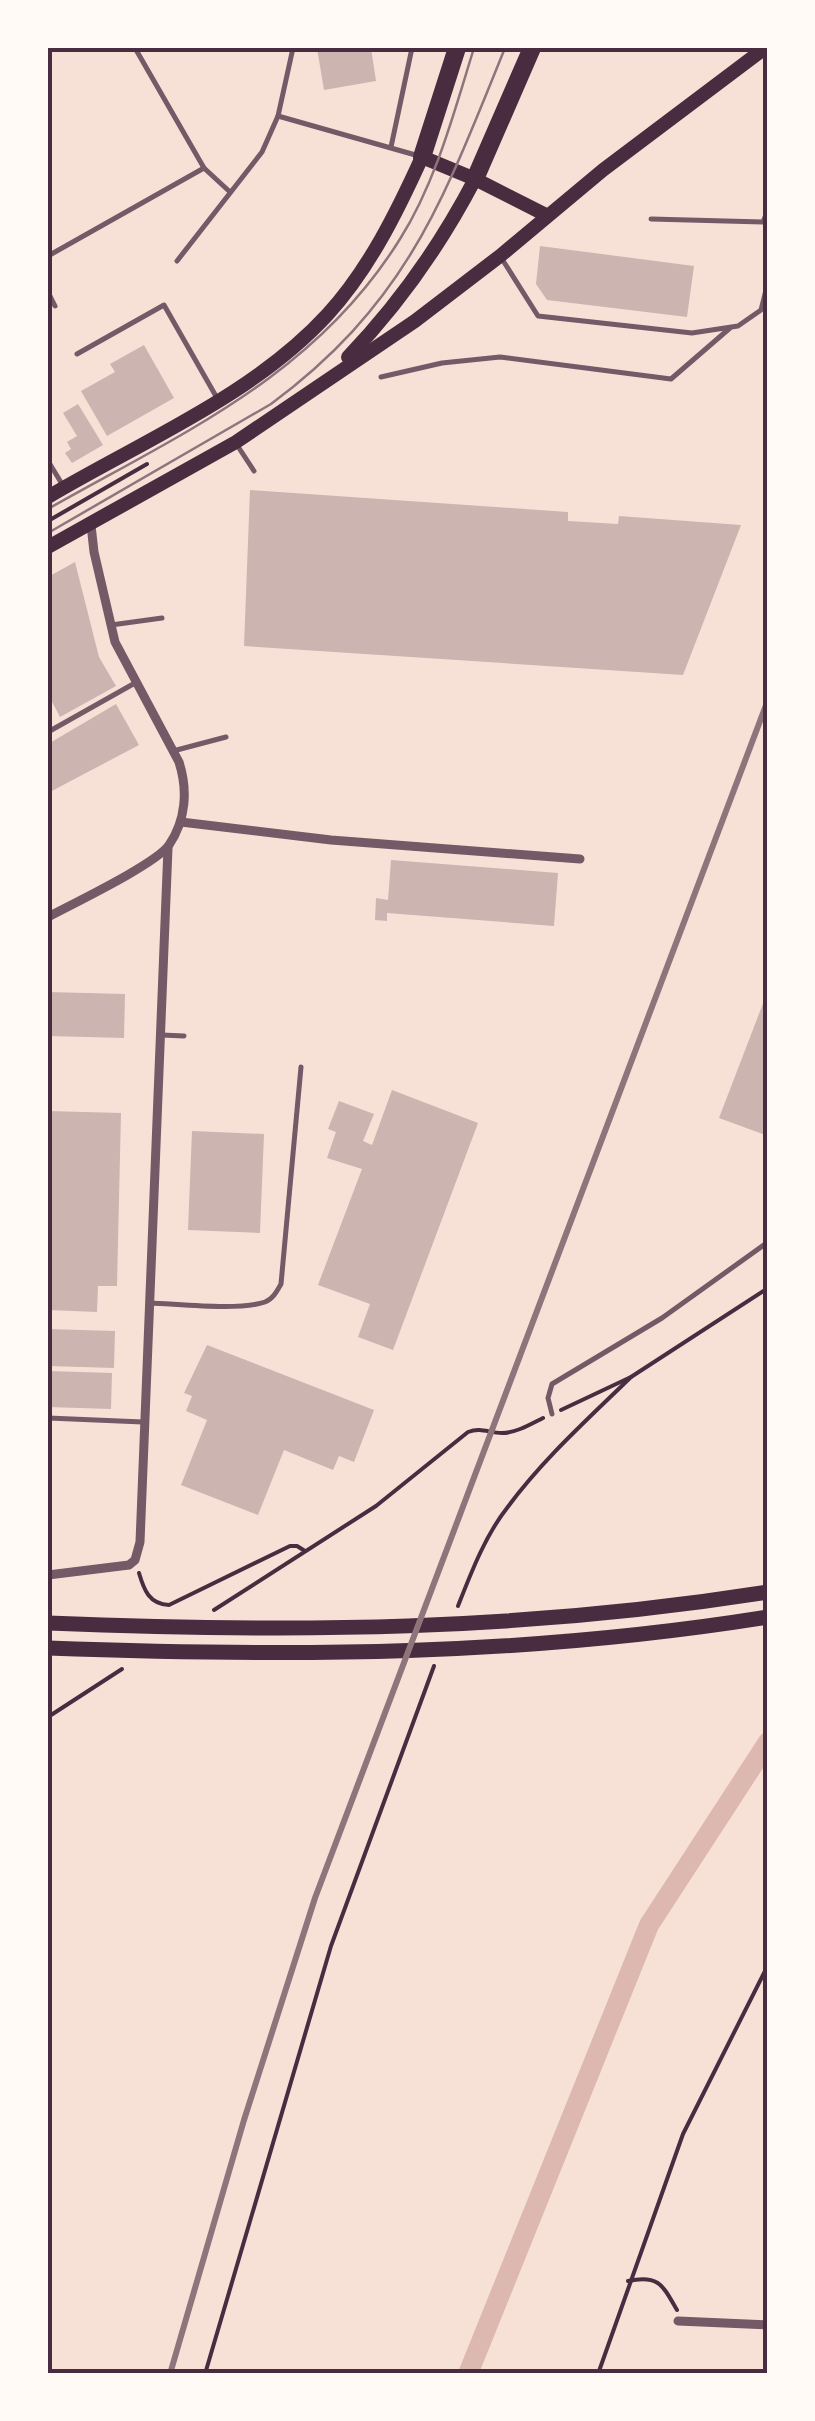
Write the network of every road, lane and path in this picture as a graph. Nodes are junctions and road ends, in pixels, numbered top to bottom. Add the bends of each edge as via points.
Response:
1 (135, 48) edge
2 (293, 48) edge
3 (412, 48) edge
4 (457, 48) edge
5 (532, 48) edge
6 (765, 48) edge
7 (278, 116) junction
8 (391, 147) junction
9 (422, 157) junction
10 (204, 168) junction
11 (475, 179) junction
12 (230, 192) junction
13 (768, 210) edge
14 (546, 216) junction
15 (651, 218) dead end
16 (763, 222) junction
17 (768, 229) edge
18 (48, 256) edge
19 (500, 256) junction
20 (177, 261) dead end
21 (768, 282) edge
22 (48, 292) edge
23 (56, 306) dead end
24 (730, 328) junction
25 (76, 354) dead end
26 (381, 377) dead end
27 (326, 379) junction
28 (218, 400) junction
29 (236, 442) junction
30 (48, 461) edge
31 (148, 464) dead end
32 (254, 471) dead end
33 (64, 487) junction
34 (48, 497) edge
35 (48, 521) edge
36 (91, 525) junction
37 (48, 548) edge
38 (162, 618) dead end
39 (111, 625) junction
40 (135, 682) junction
41 (48, 732) edge
42 (226, 736) dead end
43 (173, 751) junction
44 (181, 822) junction
45 (168, 848) junction
46 (580, 859) dead end
47 (48, 917) edge
48 (160, 1035) junction
49 (184, 1036) dead end
50 (301, 1067) dead end
51 (768, 1242) edge
52 (768, 1288) edge
53 (150, 1303) junction
54 (552, 1414) dead end
55 (48, 1418) edge
56 (146, 1422) junction
57 (492, 1431) dead end
58 (305, 1552) junction
59 (135, 1560) junction
60 (48, 1576) edge
61 (768, 1592) edge
62 (205, 1616) dead end
63 (768, 1616) edge
64 (452, 1619) dead end
65 (48, 1623) edge
66 (48, 1648) edge
67 (439, 1652) dead end
68 (122, 1669) dead end
69 (48, 1717) edge
70 (768, 1965) edge
71 (628, 2281) junction
72 (768, 2290) edge
73 (678, 2321) joint
74 (766, 2325) edge
75 (205, 2374) edge
76 (598, 2374) edge

1 - 10 lane
2 - 7 lane
3 - 8 lane
4 - 9 highway
5 - 11 highway
6 - 14 main road
7 - 8 lane
7 - 12 lane via 262,152
8 - 9 lane
9 - 11 main road
9 - 28 main road via 383,235 329,313 259,375
10 - 12 lane
10 - 18 lane
11 - 14 main road
11 - 27 main road via 392,308
12 - 20 lane
13 - 16 lane
14 - 19 main road
15 - 16 lane
16 - 17 lane
19 - 24 lane via 538,316 692,333
19 - 27 main road
21 - 24 lane via 761,310
22 - 23 lane
24 - 26 lane via 671,379 500,357
25 - 28 lane via 164,305
27 - 29 main road
28 - 33 main road
29 - 32 lane
29 - 36 main road
30 - 33 lane
31 - 35 path
33 - 34 main road
36 - 37 main road
36 - 39 street
38 - 39 lane
39 - 40 street
40 - 41 lane
40 - 43 street
42 - 43 lane
43 - 44 street via 184,776
44 - 45 street
44 - 46 street
45 - 47 street
45 - 48 street
48 - 49 lane
48 - 53 street
50 - 53 lane via 276,1294 266,1302 218,1306
51 - 54 lane via 662,1318 552,1384
52 - 64 path via 631,1377 553,1452 504,1510
53 - 56 street
55 - 56 lane
56 - 59 street
57 - 58 path via 468,1432 376,1506
58 - 59 path via 290,1546 165,1606 146,1594
58 - 62 path
59 - 60 street
61 - 65 main road via 451,1626 263,1630
63 - 66 main road via 579,1642 410,1653
67 - 75 path via 331,1946
68 - 69 path
70 - 71 path via 682,2134
71 - 73 path via 645,2277 664,2287
71 - 76 path
72 - 74 lane
73 - 74 street

